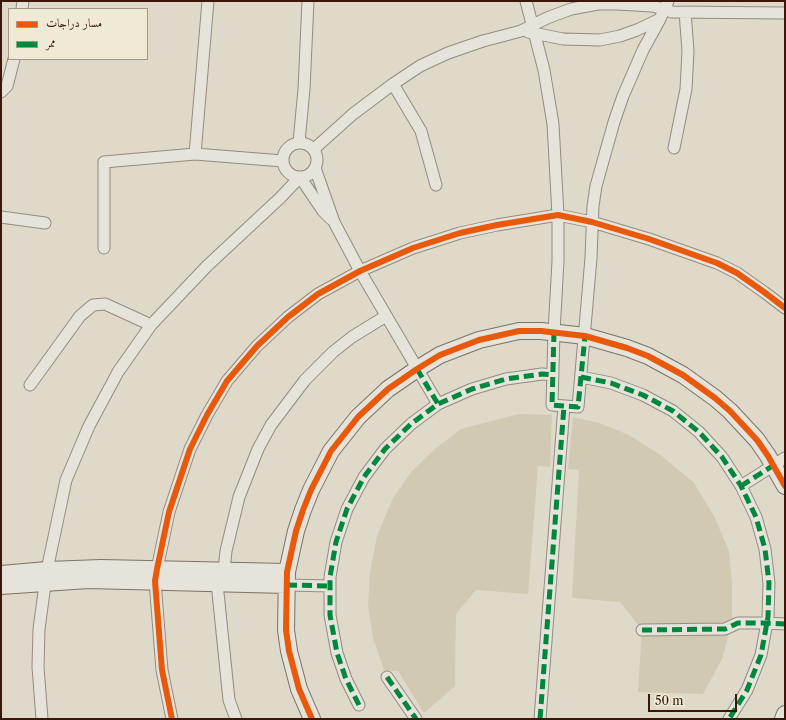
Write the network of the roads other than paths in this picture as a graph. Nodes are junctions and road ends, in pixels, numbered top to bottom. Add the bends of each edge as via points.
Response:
1 (208, 1) edge
2 (308, 1) edge
3 (526, 1) edge
4 (666, 10) edge
5 (685, 12) junction
6 (785, 13) edge
7 (534, 30) junction
8 (14, 60) edge
9 (393, 84) junction
10 (1, 92) edge
11 (299, 142) junction
12 (674, 148) dead end
13 (314, 150) junction
14 (195, 154) junction
15 (283, 161) junction
16 (315, 168) junction
17 (299, 178) junction
18 (436, 185) dead end
19 (558, 215) junction
20 (1, 217) edge
21 (334, 222) junction
22 (592, 222) junction
23 (45, 223) dead end
24 (104, 248) dead end
25 (360, 271) junction
26 (785, 308) edge
27 (386, 316) junction
28 (151, 325) junction
29 (554, 332) junction
30 (585, 336) junction
31 (417, 368) junction
32 (553, 375) junction
33 (581, 377) junction
34 (30, 385) dead end
35 (438, 404) junction
36 (564, 406) junction
37 (779, 461) edge
38 (741, 486) junction
39 (785, 486) edge
40 (1, 574) edge
41 (156, 575) junction
42 (46, 576) junction
43 (220, 577) junction
44 (287, 578) junction
45 (1, 586) edge
46 (330, 586) junction
47 (767, 623) junction
48 (785, 624) edge
49 (642, 630) dead end
50 (387, 677) dead end
51 (359, 705) dead end
52 (785, 714) edge
53 (42, 719) edge
54 (172, 719) edge
55 (236, 719) edge
56 (312, 719) edge
57 (416, 719) edge
58 (540, 719) edge
59 (730, 719) edge
60 (783, 719) edge

1 - 14 street
2 - 11 street
3 - 7 street
4 - 5 street
4 - 7 street via 631,4 583,6 557,13
4 - 7 street via 631,32 600,40 563,39
4 - 22 street via 633,70 614,122 596,186
5 - 6 street
5 - 12 street via 688,51 686,89
7 - 9 street via 482,41 448,53 420,66
7 - 19 street via 553,124
8 - 10 street via 7,86
9 - 13 street via 344,122
9 - 18 street via 421,131
11 - 13 street via 310,145
11 - 15 street via 289,146
13 - 16 street via 317,156
14 - 15 street
14 - 24 street via 104,162
15 - 17 street via 288,173
16 - 17 street via 311,173
16 - 21 street
17 - 21 street
17 - 28 street via 207,266
19 - 22 street
19 - 25 street via 460,233 413,248
19 - 29 street
20 - 23 street
21 - 25 street
22 - 26 street via 717,263 742,277
22 - 30 street
25 - 27 street
25 - 41 street via 318,294 288,317 257,346 227,381 190,449 169,512
27 - 31 street
27 - 43 street via 333,352 305,380 271,425 258,449 239,497
28 - 34 street via 105,304 93,305 80,316
28 - 42 street via 118,372 89,426 66,480
29 - 30 street
29 - 31 street via 519,331 479,340
29 - 32 street
30 - 33 street
30 - 37 street via 648,356 694,382 716,398
31 - 35 street
31 - 44 street via 372,402 331,452 303,510 296,531
32 - 35 street via 506,379 472,389
32 - 36 street via 552,405
33 - 36 street via 578,407
33 - 38 street via 611,383 643,394 672,411 699,432 722,458
35 - 46 street via 390,444 364,477 347,509 336,542
36 - 58 street
37 - 38 street
37 - 39 street
38 - 47 street via 756,517 765,550 769,583
40 - 42 street
41 - 42 street
41 - 43 street
41 - 54 street via 162,670
42 - 45 street
42 - 53 street via 39,629 38,666
43 - 44 street
43 - 55 street via 230,700
44 - 46 street
44 - 56 street via 288,650 299,689
46 - 51 street via 330,615 337,653
47 - 48 street
47 - 49 street via 738,623 725,629
47 - 59 street via 761,655 747,690
50 - 57 street
52 - 60 street

